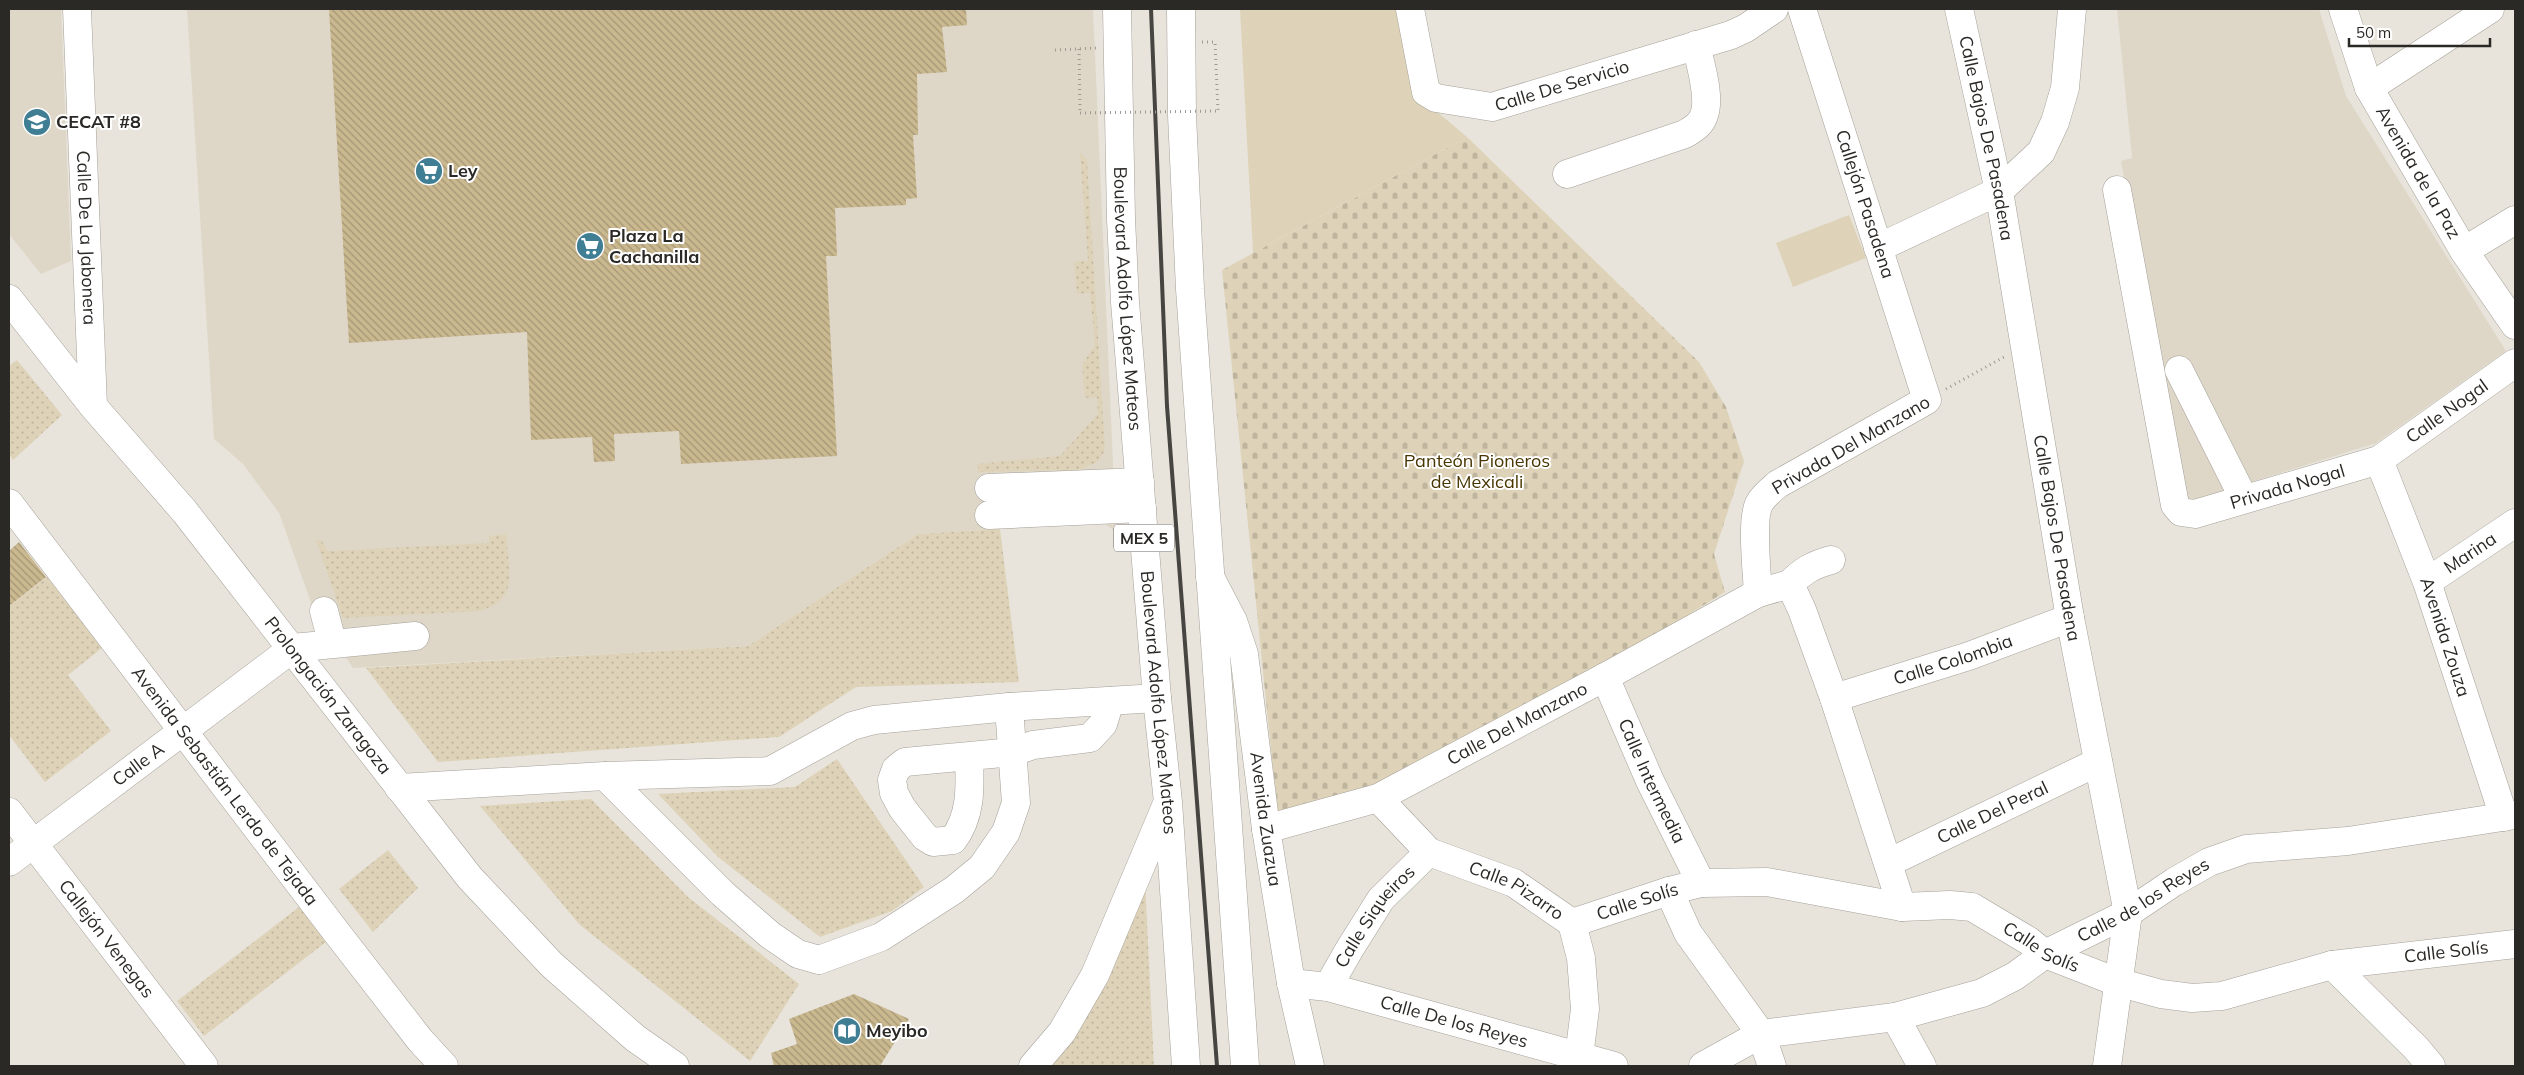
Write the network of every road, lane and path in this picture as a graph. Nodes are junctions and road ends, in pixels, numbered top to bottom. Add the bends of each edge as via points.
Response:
1 (76, 9) edge
2 (1117, 9) edge
3 (1181, 9) edge
4 (1410, 9) edge
5 (1774, 9) edge
6 (1802, 9) edge
7 (1959, 9) edge
8 (2072, 9) edge
9 (2343, 9) edge
10 (2490, 9) edge
11 (1215, 42) dead end
12 (1696, 45) junction
13 (1118, 47) junction
14 (1079, 49) junction
15 (1055, 50) dead end
16 (2369, 88) junction
17 (1567, 174) dead end
18 (2117, 190) dead end
19 (1999, 191) junction
20 (2515, 220) edge
21 (1878, 248) junction
22 (2464, 251) junction
23 (9, 299) edge
24 (2515, 325) edge
25 (2024, 346) junction
26 (2515, 363) edge
27 (2179, 370) dead end
28 (1927, 400) junction
29 (93, 406) junction
30 (2379, 460) junction
31 (1141, 495) junction
32 (2244, 499) junction
33 (989, 502) dead end
34 (9, 503) edge
35 (2515, 523) edge
36 (1831, 560) dead end
37 (1210, 577) junction
38 (2426, 582) junction
39 (1790, 584) junction
40 (1758, 593) junction
41 (324, 611) dead end
42 (2070, 618) junction
43 (415, 636) dead end
44 (332, 642) junction
45 (293, 648) junction
46 (1605, 677) junction
47 (1157, 698) junction
48 (1834, 698) junction
49 (1110, 701) junction
50 (1009, 708) junction
51 (184, 732) junction
52 (1012, 752) junction
53 (969, 756) dead end
54 (2098, 762) junction
55 (604, 776) junction
56 (400, 788) junction
57 (1378, 798) junction
58 (1168, 802) junction
59 (9, 812) edge
60 (2510, 816) edge
61 (1266, 829) junction
62 (34, 844) junction
63 (1429, 852) junction
64 (9, 862) edge
65 (1888, 863) junction
66 (1701, 883) junction
67 (1669, 891) junction
68 (1902, 907) junction
69 (2128, 913) junction
70 (1572, 923) junction
71 (2515, 944) edge
72 (2045, 954) junction
73 (2332, 965) junction
74 (2117, 982) junction
75 (1291, 983) junction
76 (1328, 987) junction
77 (1895, 1017) junction
78 (1761, 1034) junction
79 (1579, 1057) junction
80 (204, 1066) edge
81 (444, 1066) edge
82 (675, 1066) edge
83 (1033, 1066) edge
84 (1186, 1066) edge
85 (1245, 1066) edge
86 (1310, 1066) edge
87 (1614, 1066) edge
88 (1703, 1066) edge
89 (1772, 1066) edge
90 (1922, 1066) edge
91 (2107, 1066) edge
92 (2431, 1066) edge

1 - 29 street, Calle De La Jabonera
2 - 13 street, Boulevard Adolfo López Mateos / MEX 5
3 - 37 street via 1190,289
4 - 12 street, Calle De Servicio via 1426,92 1436,98 1482,107 1492,107
5 - 12 street, Calle De Servicio via 1746,28
6 - 21 street, Callejón Pasadena
7 - 19 street, Calle Bajos De Pasadena
8 - 19 street via 2065,88 2055,122 2041,152
9 - 16 street, Avenida de la Paz
10 - 16 street
11 - 14 path, bridge via 1218,111 1080,113
12 - 17 street via 1705,94 1705,114 1700,124 1685,134
13 - 14 path
13 - 31 street, Boulevard Adolfo López Mateos / MEX 5 via 1121,219
14 - 15 path
16 - 22 street, Avenida de la Paz
18 - 32 street, Privada Nogal via 2175,505 2181,512 2195,514
19 - 21 street
19 - 25 street, Calle Bajos De Pasadena
20 - 22 street
21 - 28 street, Callejón Pasadena
22 - 24 street, Avenida de la Paz
23 - 29 street, Prolongación Zaragoza
25 - 28 path, Privada Del Manzano
25 - 42 street, Calle Bajos De Pasadena
26 - 30 street, Calle Nogal
27 - 32 street
28 - 40 street, Privada Del Manzano via 1767,493 1755,518
29 - 45 street, Prolongación Zaragoza via 185,512
30 - 32 street, Privada Nogal
30 - 38 street, Avenida Zouza
31 - 33 street
31 - 47 street, Boulevard Adolfo López Mateos / MEX 5
34 - 51 street, Avenida Sebastián Lerdo de Tejada
35 - 38 street, Marina
36 - 39 street via 1800,573
37 - 61 street, Avenida Zuazua via 1234,621 1244,654
37 - 85 street
38 - 60 street, Avenida Zouza
39 - 40 street
39 - 48 street
40 - 46 street, Calle Del Manzano
41 - 44 street
42 - 48 street, Calle Colombia via 1969,656
42 - 54 street, Calle Bajos De Pasadena
43 - 44 street
44 - 45 street
45 - 51 street, Calle A
45 - 56 street, Prolongación Zaragoza
46 - 57 street, Calle Del Manzano
46 - 66 street, Calle Intermedia via 1650,781
47 - 49 street
47 - 58 street, Boulevard Adolfo López Mateos / MEX 5
48 - 65 street
49 - 50 street
49 - 52 street via 1103,724 1090,738 1033,745
50 - 52 street
50 - 55 street via 874,720 852,726 770,771
51 - 62 street, Calle A
51 - 81 street, Avenida Sebastián Lerdo de Tejada via 414,1032
52 - 53 street
52 - 55 street via 1016,803 1006,832 982,867 954,890 881,937 819,960 798,954 770,935
54 - 65 street, Calle Del Peral
54 - 69 street, Calle Bajos De Pasadena
55 - 56 street
56 - 82 street, Prolongación Zaragoza via 470,878 552,965 635,1038
57 - 61 street, Calle Del Manzano
57 - 63 street, Calle Pizarro
58 - 83 street via 1095,975 1062,1032
58 - 84 street, Boulevard Adolfo López Mateos / MEX 5
59 - 62 street, Callejón Venegas
60 - 69 street, Calle de los Reyes via 2348,841 2246,849 2209,862
61 - 75 street, Avenida Zuazua
62 - 64 street, Calle A
62 - 80 street, Callejón Venegas
63 - 70 street, Calle Pizarro via 1514,883
63 - 76 street, Calle Siqueiros via 1381,899
65 - 68 street
66 - 67 street, Calle Solís
66 - 68 street, Calle Solís via 1767,882
67 - 70 street, Calle Solís
67 - 78 street via 1688,933
68 - 72 street, Calle Solís via 1972,907
69 - 72 street, Calle de los Reyes
69 - 74 street, Calle Bajos De Pasadena
70 - 79 street, Calle Pizarro via 1581,958 1585,1009
71 - 73 street, Calle Solís
72 - 74 street, Calle Solís
72 - 77 street, Calle de los Reyes via 2015,976 1982,993
73 - 74 street, Calle Solís via 2222,996 2192,998 2160,994
73 - 92 street
74 - 91 street, Calle Bajos De Pasadena
75 - 76 street, Calle De los Reyes
75 - 86 street, Avenida Zuazua
76 - 79 street, Calle De los Reyes
77 - 78 street, Calle de los Reyes
77 - 90 street
78 - 88 street, Calle de los Reyes
78 - 89 street
79 - 87 street, Calle De los Reyes

